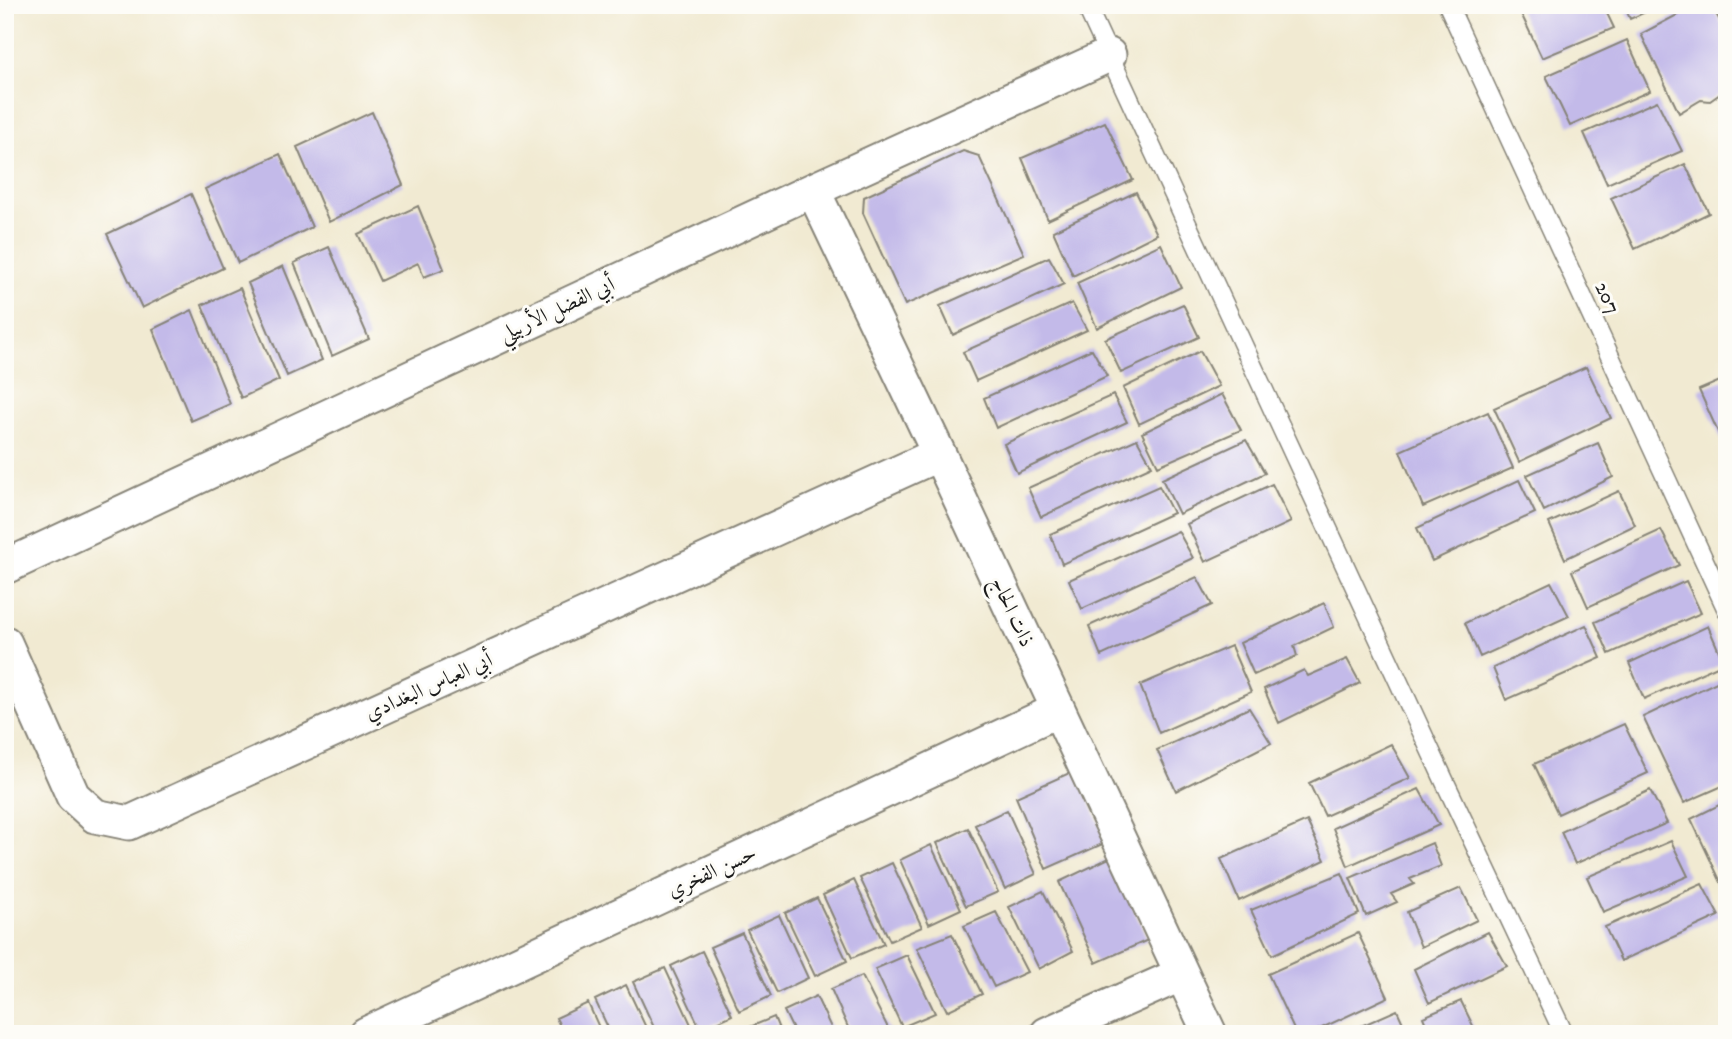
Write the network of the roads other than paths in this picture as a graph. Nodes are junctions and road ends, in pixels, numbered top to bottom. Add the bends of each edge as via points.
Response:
1 (1086, 5) edge
2 (1448, 5) edge
3 (1109, 55) junction
4 (813, 190) junction
5 (939, 454) junction
6 (5, 567) edge
7 (1727, 610) edge
8 (5, 643) edge
9 (1058, 710) junction
10 (1182, 974) junction
11 (366, 1034) edge
12 (1047, 1034) edge
13 (1210, 1034) edge
14 (1564, 1034) edge

1 - 3 lane
2 - 7 lane, 207
3 - 4 street, أبي الفضل الأربيلي
3 - 14 lane
4 - 5 street, ذات الحاج
4 - 6 street, أبي الفضل الأربيلي
5 - 8 street, أبي العباس البغدادي via 129,823 95,816 73,796
5 - 9 street, ذات الحاج
9 - 10 street, ذات الحاج
9 - 11 street, حسن الفخري
10 - 12 street
10 - 13 street, ذات الحاج

